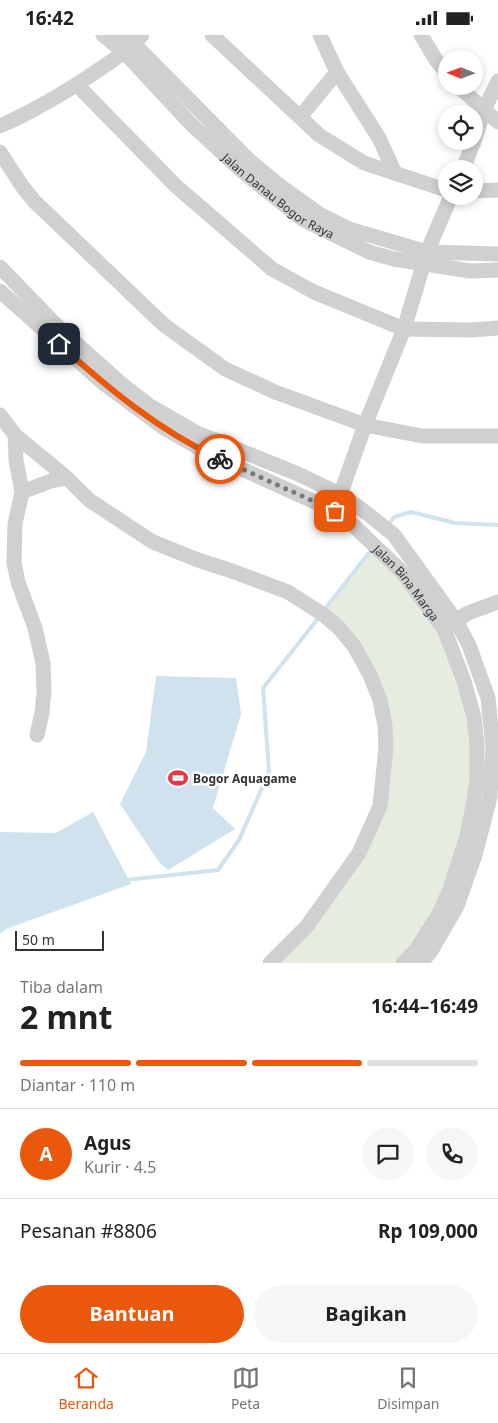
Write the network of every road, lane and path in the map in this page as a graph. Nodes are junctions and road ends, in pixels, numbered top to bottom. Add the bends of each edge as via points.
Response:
1 (103, 35) edge
2 (212, 35) edge
3 (320, 35) edge
4 (420, 35) edge
5 (130, 42) edge
6 (438, 62) edge
7 (337, 72) junction
8 (498, 81) edge
9 (77, 85) junction
10 (468, 95) edge
11 (484, 110) junction
12 (483, 113) edge
13 (300, 117) junction
14 (498, 122) edge
15 (0, 126) edge
16 (0, 152) edge
17 (395, 173) junction
18 (438, 187) edge
19 (498, 190) edge
20 (483, 191) edge
21 (447, 205) edge
22 (498, 254) edge
23 (425, 258) junction
24 (0, 267) edge
25 (498, 270) edge
26 (0, 291) edge
27 (404, 329) junction
28 (498, 329) edge
29 (0, 415) edge
30 (365, 425) junction
31 (15, 435) junction
32 (498, 436) edge
33 (67, 479) junction
34 (22, 492) junction
35 (340, 494) junction
36 (335, 511) junction
37 (498, 602) edge
38 (450, 625) junction
39 (493, 698) edge
40 (37, 735) dead end
41 (270, 963) edge
42 (403, 963) edge
43 (421, 963) edge

1 - 5 street, Jalan Danau Bogor Raya
2 - 13 street
3 - 7 street
4 - 6 street
5 - 9 street
5 - 23 street, Jalan Danau Bogor Raya via 249,160 303,203 349,229
7 - 13 street
7 - 17 street via 379,138
8 - 11 street
9 - 15 street
9 - 27 street via 176,185 272,269 314,292
10 - 11 street
11 - 12 street
11 - 14 street
13 - 17 street via 319,135 364,163
16 - 30 street via 34,201 164,325 225,369 275,392
17 - 18 street
19 - 20 street
21 - 23 street
22 - 23 street, Jalan Danau Bogor Raya
23 - 25 street, Jalan Danau Bogor Raya via 470,271
23 - 27 street
24 - 35 street via 73,341 150,406 197,433
26 - 36 street, Jalan Bina Marga via 103,383 164,428 213,456
27 - 28 street
27 - 30 street
29 - 31 street
30 - 32 street via 422,436
30 - 35 street
31 - 33 street
31 - 34 street
33 - 34 street via 51,481
33 - 41 street via 89,500 154,542 288,592 324,615 354,646 370,675 380,699 386,747 380,806 355,859 306,926
34 - 40 street via 14,524 14,563 44,663 44,699
35 - 36 street
35 - 38 street, Jalan Bina Marga via 394,535
36 - 38 street, Jalan Bina Marga via 354,525
37 - 38 street via 468,613
38 - 39 street, Jalan Bina Marga via 469,645
38 - 42 street, Jalan Bina Marga via 474,717 477,778 474,801 468,836 450,889 439,914 416,950
39 - 43 street, Jalan Bina Marga via 492,772 484,826 457,906

